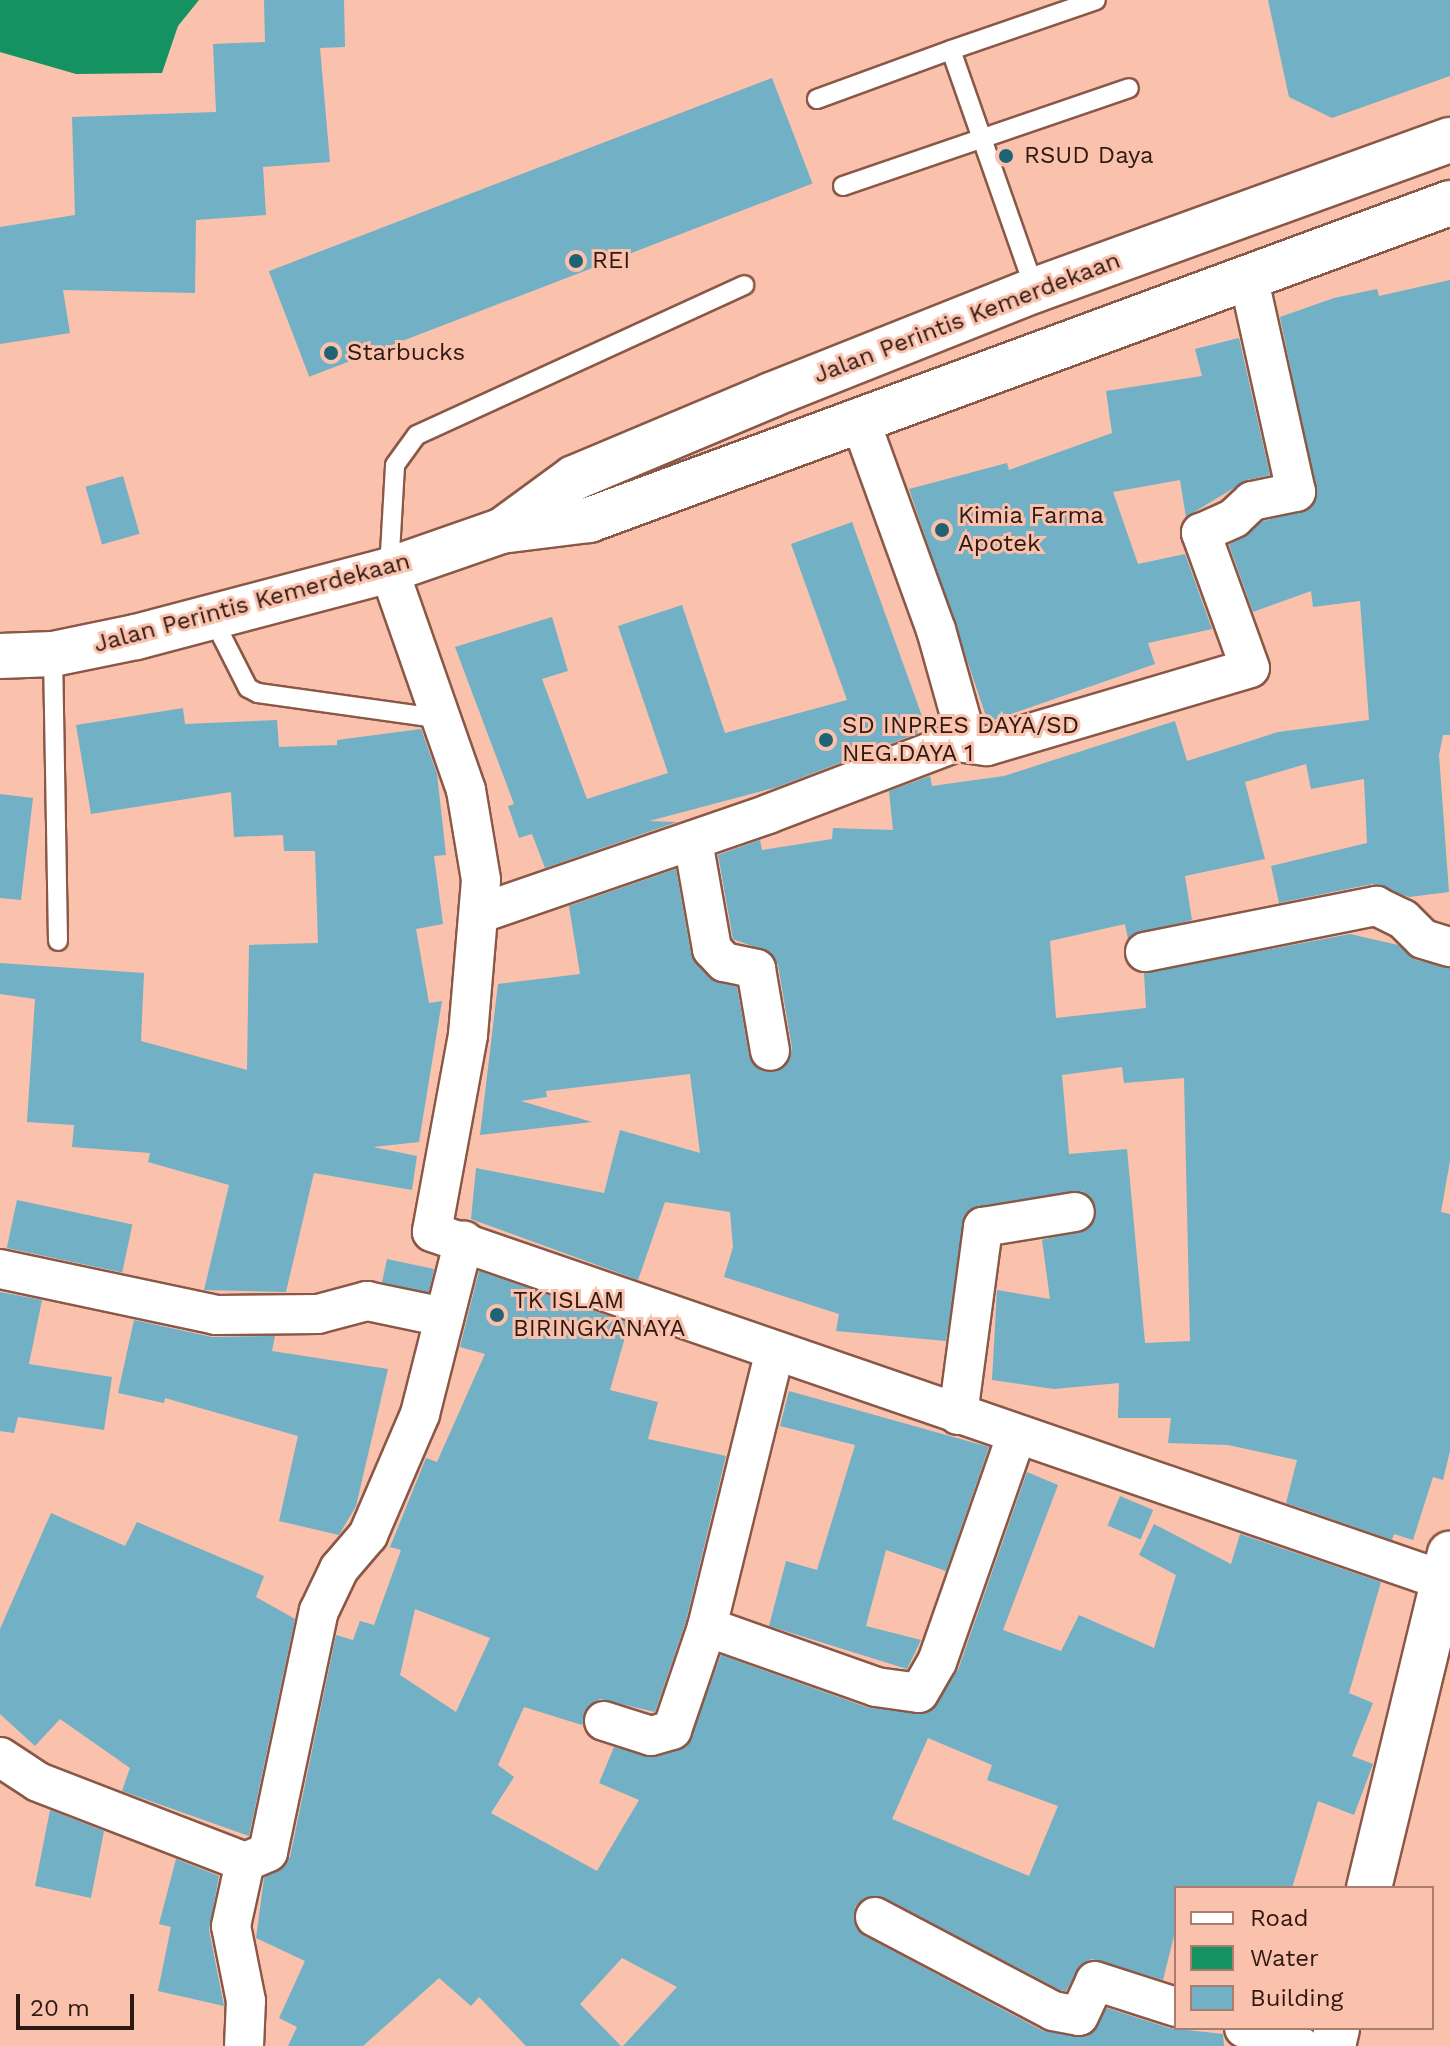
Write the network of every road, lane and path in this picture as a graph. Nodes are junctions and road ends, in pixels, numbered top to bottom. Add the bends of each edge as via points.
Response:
1 (1096, 0) edge
2 (951, 50) junction
3 (1129, 88) dead end
4 (817, 99) dead end
5 (982, 138) junction
6 (1450, 140) edge
7 (843, 186) dead end
8 (1450, 203) edge
9 (1248, 276) junction
10 (744, 285) dead end
11 (1025, 294) junction
12 (1038, 352) junction
13 (859, 417) junction
14 (501, 531) junction
15 (389, 570) junction
16 (213, 619) junction
17 (53, 654) junction
18 (0, 656) edge
19 (443, 719) junction
20 (957, 742) junction
21 (693, 841) junction
22 (481, 913) junction
23 (58, 941) dead end
24 (1450, 947) edge
25 (1145, 952) dead end
26 (770, 1051) dead end
27 (1075, 1212) dead end
28 (464, 1240) junction
29 (0, 1269) edge
30 (444, 1317) junction
31 (775, 1351) junction
32 (958, 1415) junction
33 (1016, 1437) junction
34 (1447, 1572) edge
35 (707, 1627) junction
36 (604, 1721) dead end
37 (0, 1757) edge
38 (245, 1862) junction
39 (1369, 1886) edge
40 (875, 1917) dead end
41 (1174, 2006) edge
42 (1250, 2030) edge
43 (244, 2046) edge
44 (1300, 2046) edge

1 - 2 lane
2 - 4 lane
2 - 5 lane
3 - 5 lane
5 - 7 lane
5 - 11 lane
6 - 11 main road, Jalan Perintis Kemerdekaan
8 - 9 main road, Jalan Perintis Kemerdekaan
9 - 12 main road, Jalan Perintis Kemerdekaan
9 - 20 street via 1296,492 1252,501 1234,518 1201,533 1250,668 987,746
10 - 15 lane via 417,435 395,465
11 - 12 main road
11 - 14 main road, Jalan Perintis Kemerdekaan via 574,478
12 - 13 main road, Jalan Perintis Kemerdekaan
13 - 14 main road, Jalan Perintis Kemerdekaan via 589,520
13 - 20 street via 963,713 965,733
14 - 15 main road, Jalan Perintis Kemerdekaan
15 - 16 main road, Jalan Perintis Kemerdekaan
15 - 19 street
16 - 17 main road, Jalan Perintis Kemerdekaan
16 - 19 lane via 248,688 258,693
17 - 18 main road, Jalan Perintis Kemerdekaan
17 - 23 lane
19 - 22 street via 478,840
20 - 21 street
21 - 22 street
21 - 26 street via 712,949 724,962 756,969
22 - 28 street via 466,1050 432,1232
24 - 25 street via 1423,939 1397,915 1376,906
27 - 32 street via 983,1227
28 - 30 street
28 - 31 street
29 - 30 street via 216,1315 318,1314 367,1301
30 - 38 street via 420,1414 368,1535 326,1591 300,1684 268,1852
31 - 32 street
31 - 35 street
32 - 33 street
33 - 34 street
33 - 35 street via 937,1662 919,1693 887,1691
34 - 39 main road
35 - 36 street via 672,1730 651,1736
37 - 38 street via 38,1782
38 - 43 street via 231,1926 246,2001
40 - 41 street via 1053,2011 1079,2016 1095,1981
42 - 44 street

